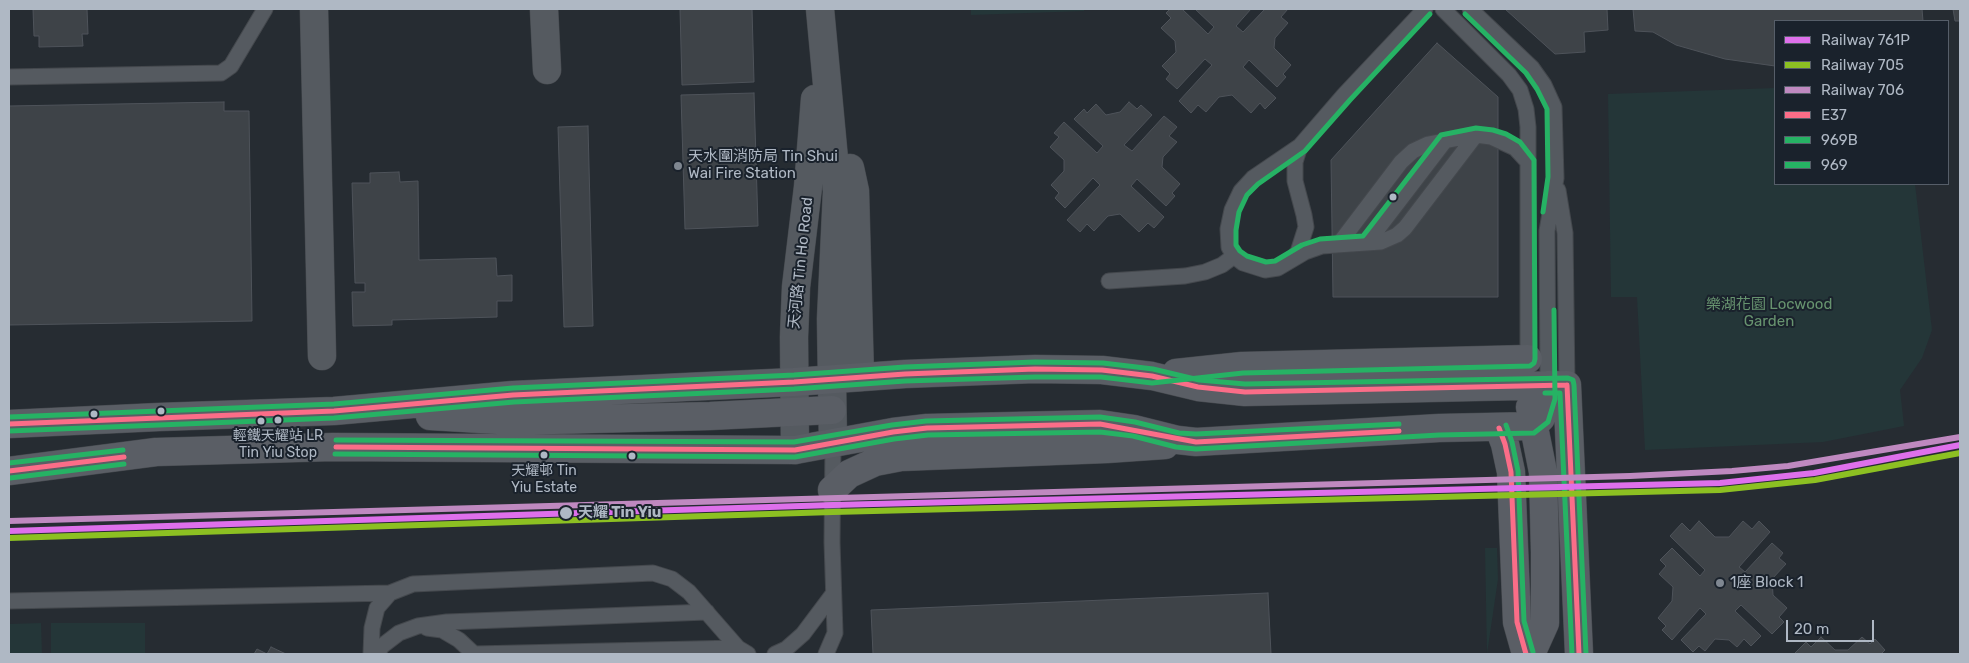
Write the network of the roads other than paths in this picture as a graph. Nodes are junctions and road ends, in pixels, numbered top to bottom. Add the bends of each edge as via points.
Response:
1 (264, 9) edge
2 (314, 9) edge
3 (544, 9) edge
4 (1425, 9) edge
5 (1443, 9) edge
6 (1470, 9) edge
7 (820, 13) edge
8 (546, 70) dead end
9 (9, 77) edge
10 (1476, 135) junction
11 (1445, 141) junction
12 (1300, 146) junction
13 (1527, 161) junction
14 (1367, 243) junction
15 (1338, 245) junction
16 (1234, 256) junction
17 (1290, 261) junction
18 (1109, 281) dead end
19 (322, 356) dead end
20 (1528, 359) junction
21 (1152, 376) junction
22 (860, 378) junction
23 (832, 380) junction
24 (794, 382) junction
25 (1548, 385) junction
26 (832, 410) junction
27 (334, 411) junction
28 (795, 412) junction
29 (9, 424) edge
30 (1533, 426) junction
31 (1499, 428) junction
32 (1196, 442) junction
33 (833, 444) junction
34 (795, 450) junction
35 (9, 471) edge
36 (832, 490) junction
37 (390, 593) junction
38 (833, 594) junction
39 (9, 601) edge
40 (707, 612) junction
41 (418, 626) junction
42 (743, 651) edge
43 (371, 654) edge
44 (377, 654) edge
45 (474, 654) edge
46 (775, 654) edge
47 (826, 654) edge
48 (1526, 654) edge
49 (1531, 654) edge
50 (1579, 654) edge

1 - 9 lane via 232,66 221,73
2 - 19 street
3 - 8 street
4 - 12 lane
5 - 13 lane via 1494,58 1520,90 1526,108
6 - 25 lane via 1532,68 1554,107 1556,178 1547,231
7 - 22 street via 855,191
7 - 23 street, 天河路 Tin Ho Road via 837,191 831,319
7 - 24 street, 天河路 Tin Ho Road via 808,187 796,287
10 - 11 lane
10 - 13 lane via 1503,141
10 - 14 lane via 1405,228 1381,242
11 - 14 lane
11 - 15 lane via 1428,144 1401,162
12 - 16 lane via 1253,178 1241,191 1228,229 1229,247
12 - 17 lane via 1295,162 1295,181 1306,227 1298,252
13 - 20 lane
14 - 15 lane
15 - 17 lane via 1322,246
16 - 17 lane via 1243,263 1265,270 1278,268
16 - 18 lane via 1206,272
20 - 21 main road via 1242,366
20 - 25 lane
21 - 22 main road via 1102,370 1035,369
21 - 25 main road via 1198,387 1245,392
22 - 23 main road
23 - 24 main road
23 - 26 street, 天河路 Tin Ho Road
24 - 27 main road via 513,395
24 - 28 street, 天河路 Tin Ho Road
25 - 30 main road via 1545,408
25 - 50 main road
26 - 28 main road
26 - 33 street, 天河路 Tin Ho Road
27 - 28 main road via 514,421
27 - 29 main road
28 - 34 street, 天河路 Tin Ho Road
30 - 31 main road
30 - 49 main road via 1543,472 1545,623
31 - 32 main road via 1439,428
31 - 48 main road via 1511,472 1517,622
32 - 33 main road via 1100,424 927,428
32 - 36 main road via 901,457 875,462 849,474
33 - 34 main road
33 - 36 lane
34 - 35 main road via 333,447 156,452
36 - 38 lane
37 - 39 lane
37 - 40 lane via 413,584 653,573 672,579 690,592
37 - 43 lane via 377,608
38 - 46 lane via 803,634
38 - 47 lane via 835,633
40 - 41 lane via 447,622
40 - 42 lane
41 - 44 lane via 399,633
41 - 45 lane via 442,630
42 - 45 lane

